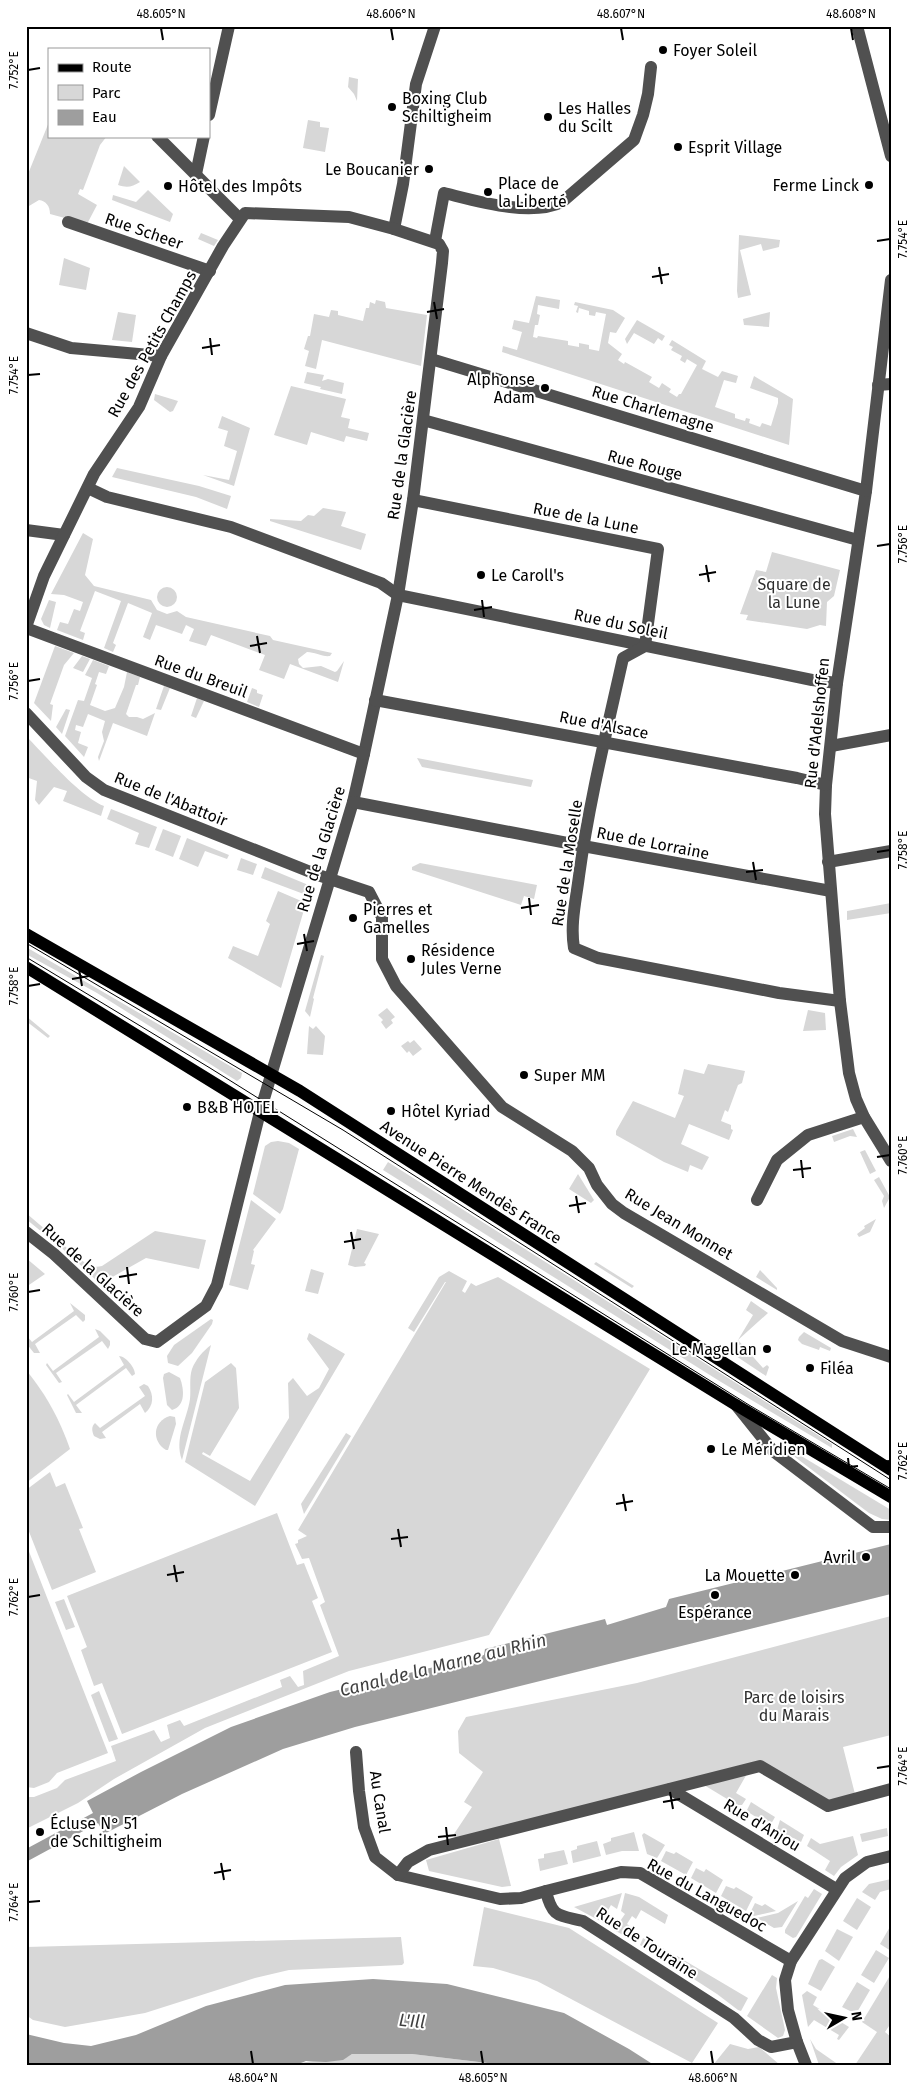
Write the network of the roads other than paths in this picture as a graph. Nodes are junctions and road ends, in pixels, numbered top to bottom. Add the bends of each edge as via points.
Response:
1 (229, 26) edge
2 (435, 26) edge
3 (857, 26) edge
4 (650, 67) dead end
5 (210, 111) edge
6 (159, 138) edge
7 (204, 138) edge
8 (891, 156) edge
9 (196, 174) junction
10 (240, 219) junction
11 (68, 222) dead end
12 (388, 232) junction
13 (435, 242) junction
14 (210, 271) junction
15 (891, 280) edge
16 (26, 333) edge
17 (161, 356) junction
18 (431, 359) junction
19 (884, 384) edge
20 (423, 420) junction
21 (88, 488) junction
22 (866, 491) junction
23 (413, 500) junction
24 (26, 530) edge
25 (64, 534) junction
26 (858, 540) junction
27 (398, 595) junction
28 (26, 628) edge
29 (645, 646) junction
30 (837, 684) junction
31 (376, 700) junction
32 (26, 713) edge
33 (891, 735) edge
34 (604, 742) junction
35 (831, 746) junction
36 (364, 754) junction
37 (826, 785) junction
38 (353, 802) junction
39 (583, 846) junction
40 (891, 851) edge
41 (828, 862) junction
42 (329, 878) junction
43 (831, 891) junction
44 (26, 934) edge
45 (26, 967) edge
46 (840, 1001) junction
47 (271, 1076) junction
48 (260, 1112) junction
49 (864, 1117) junction
50 (891, 1161) edge
51 (757, 1200) dead end
52 (26, 1232) edge
53 (891, 1358) edge
54 (736, 1406) junction
55 (891, 1470) edge
56 (891, 1497) edge
57 (891, 1527) edge
58 (356, 1752) dead end
59 (670, 1789) junction
60 (891, 1789) edge
61 (891, 1856) edge
62 (398, 1876) junction
63 (836, 1889) junction
64 (546, 1891) junction
65 (791, 1960) junction
66 (796, 2042) junction
67 (806, 2065) edge

1 - 5 street
2 - 12 street via 416,84 403,184
3 - 8 street
4 - 13 street, Rue de la Glacière via 648,94 634,140 562,202 550,208 501,206 444,193
6 - 9 street
7 - 9 street
9 - 10 street
10 - 12 street via 245,213 332,215 349,217
10 - 14 street, Rue des Petits Champs
11 - 14 street, Rue Scheer
12 - 13 street
13 - 18 street, Rue de la Glacière via 443,251
14 - 17 street, Rue des Petits Champs
15 - 19 street, Rue d'Adelshoffen
16 - 17 street via 71,348
17 - 21 street, Rue des Petits Champs via 139,407 107,453
18 - 20 street, Rue de la Glacière
18 - 22 street, Rue Charlemagne
19 - 22 street, Rue d'Adelshoffen
20 - 23 street, Rue de la Glacière
20 - 26 street, Rue Rouge
21 - 25 street, Rue des Petits Champs
21 - 27 street via 107,497 231,527 382,583
22 - 26 street, Rue d'Adelshoffen
23 - 27 street, Rue de la Glacière
23 - 29 street, Rue de la Lune via 658,549
24 - 25 street
25 - 28 street, Rue des Petits Champs via 44,576
26 - 30 street, Rue d'Adelshoffen
27 - 29 street, Rue du Soleil
27 - 31 street, Rue de la Glacière
28 - 36 street, Rue du Breuil
29 - 30 street, Rue du Soleil
29 - 34 street, Rue de la Moselle via 623,658
30 - 35 street, Rue d'Adelshoffen
31 - 34 street, Rue d'Alsace
31 - 36 street, Rue de la Glacière
32 - 42 street, Rue de l'Abattoir via 86,777 104,790
33 - 35 street
34 - 37 street, Rue d'Alsace
34 - 39 street, Rue de la Moselle
35 - 37 street, Rue d'Adelshoffen
36 - 38 street, Rue de la Glacière
37 - 41 street, Rue d'Adelshoffen
38 - 39 street, Rue de Lorraine
38 - 42 street, Rue de la Glacière
39 - 43 street, Rue de Lorraine
39 - 46 street, Rue de la Moselle via 571,932 574,948 598,958 779,993
40 - 41 street
41 - 43 street, Rue d'Adelshoffen
42 - 47 street, Rue de la Glacière
42 - 53 street, Rue Jean Monnet via 369,892 382,917 382,958 396,986 502,1107 577,1155 612,1204 842,1340
43 - 46 street, Rue d'Adelshoffen
44 - 47 main road, Avenue Pierre Mendès France
45 - 48 main road
46 - 49 street, Rue d'Adelshoffen via 849,1073
47 - 48 street, Rue de la Glacière
47 - 55 main road, Avenue Pierre Mendès France via 300,1091
48 - 52 street, Rue de la Glacière via 217,1285 206,1306 157,1342 145,1339
48 - 54 main road
49 - 50 street, Rue d'Adelshoffen
49 - 51 street via 808,1135 777,1160
54 - 56 main road
54 - 57 street via 774,1450 873,1527
58 - 62 street, Au Canal via 364,1827 375,1857
59 - 60 street via 760,1766 828,1806
59 - 62 street via 429,1850 408,1862
59 - 63 street, Rue d'Anjou
61 - 63 street via 867,1862 853,1870
62 - 64 street via 500,1899 521,1898
63 - 65 street
64 - 65 street, Rue du Languedoc via 621,1872 640,1873
64 - 66 street, Rue de Touraine via 549,1906 555,1914 583,1921 734,2018 758,2040 771,2047
65 - 66 street via 785,1980
66 - 67 street

